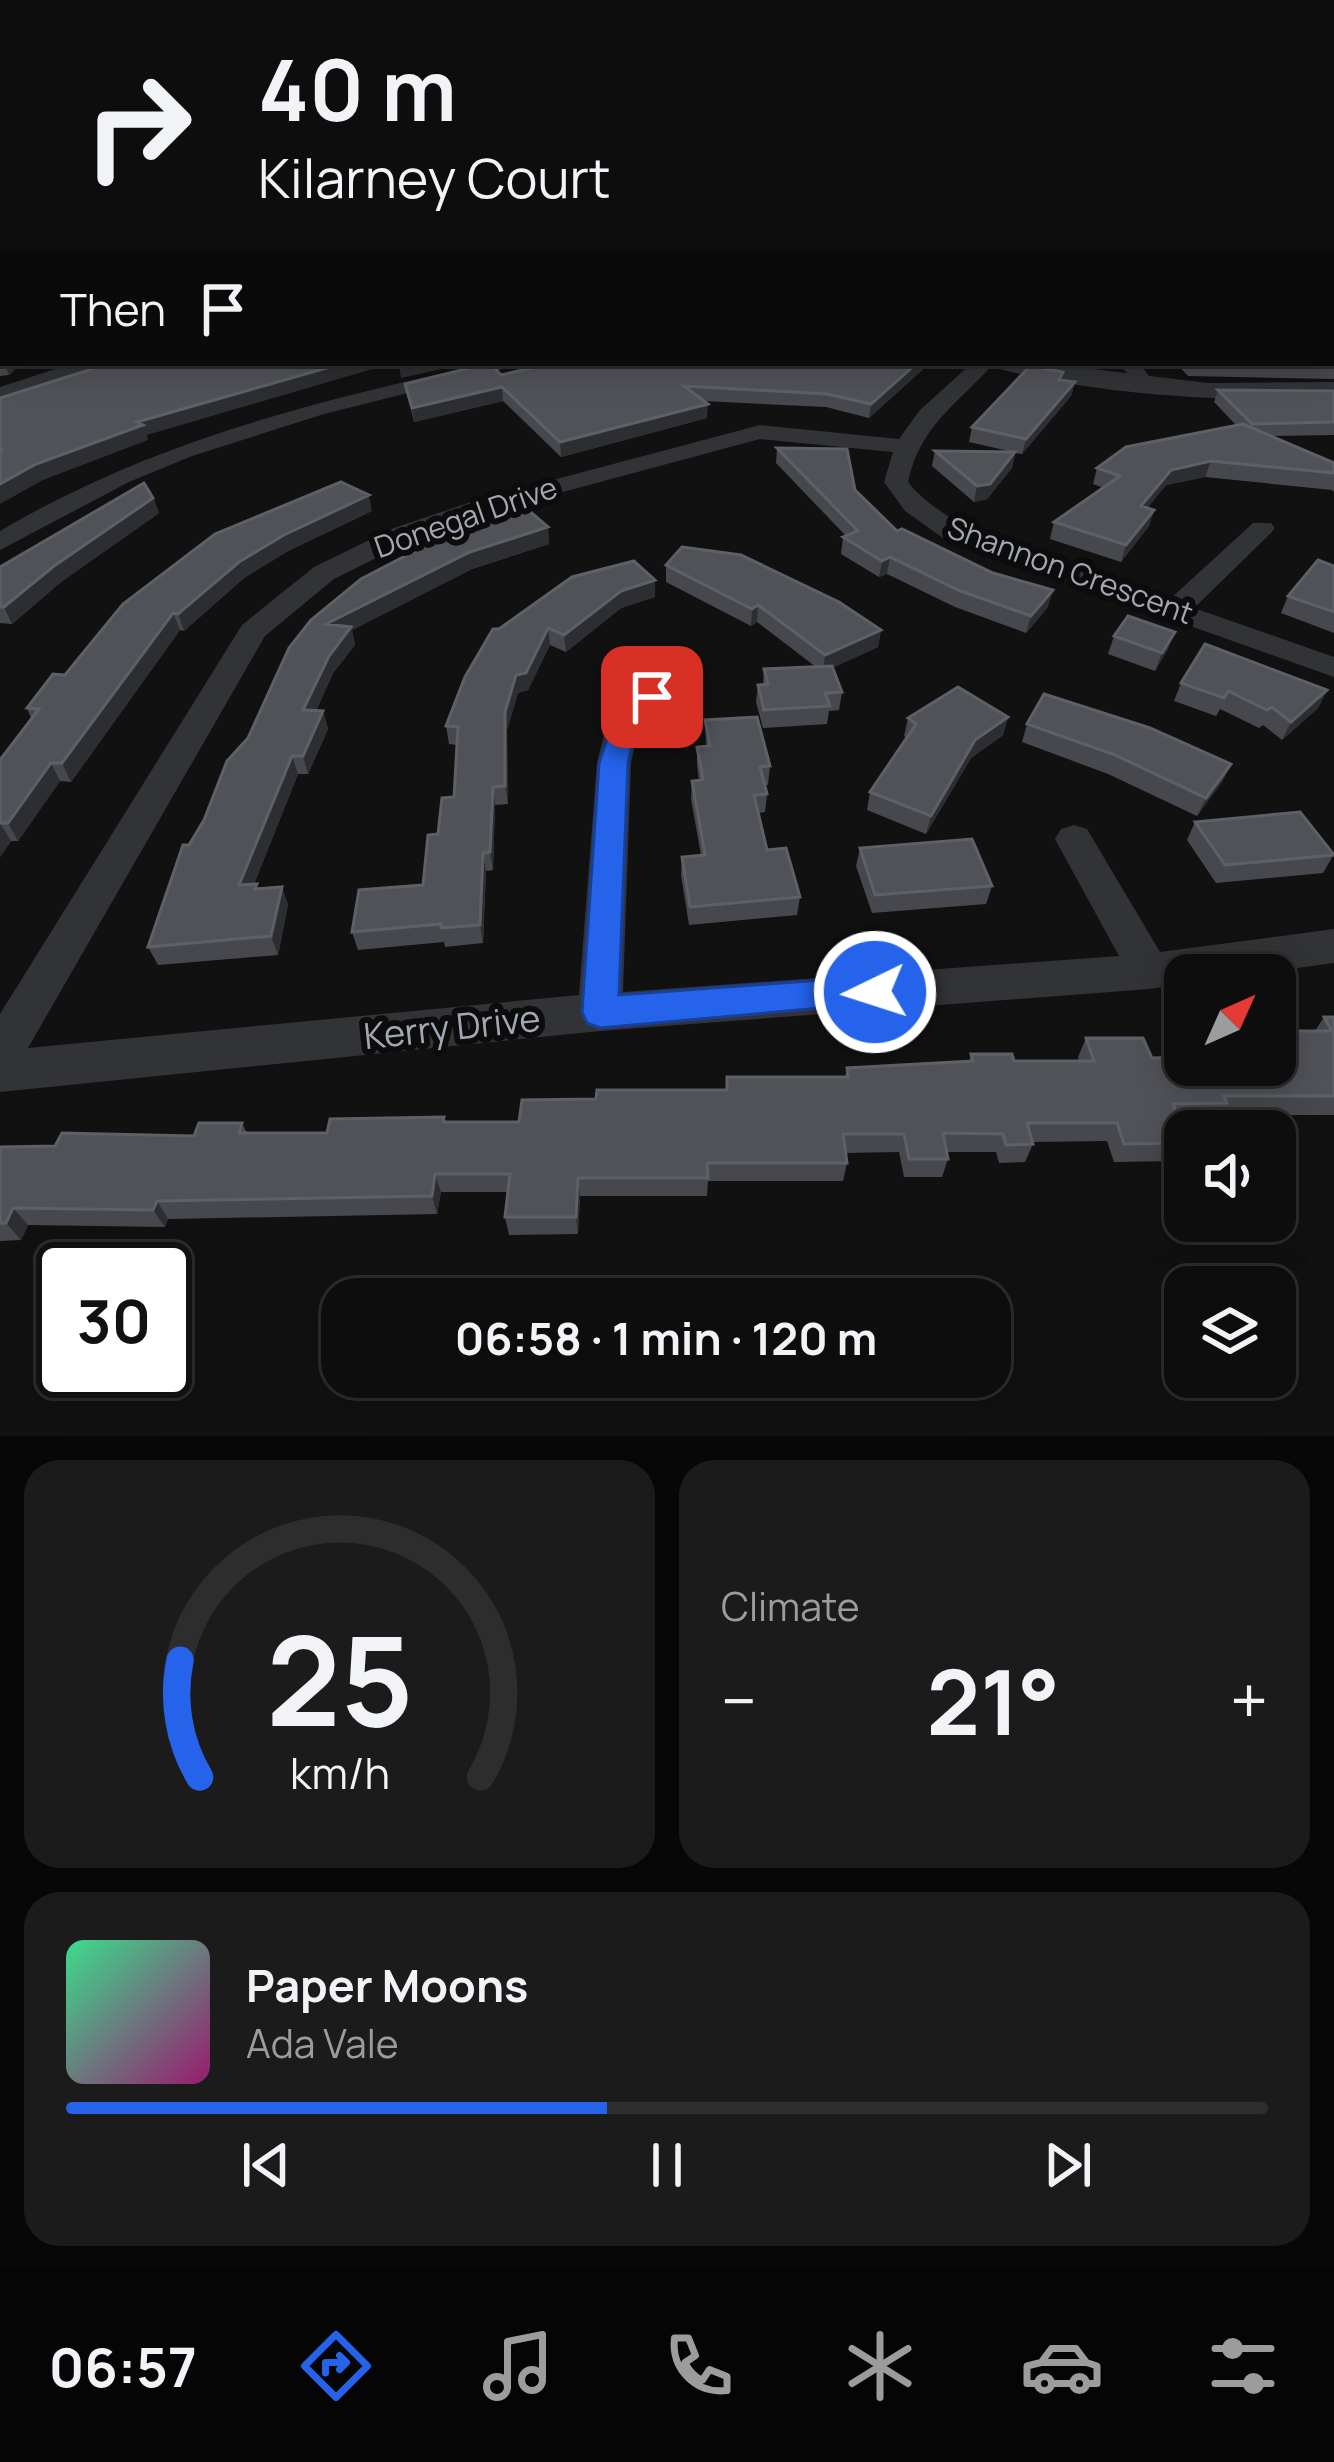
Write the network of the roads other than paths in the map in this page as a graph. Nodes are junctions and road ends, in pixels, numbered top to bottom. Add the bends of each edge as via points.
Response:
1 (85, 366) edge
2 (505, 366) edge
3 (981, 366) edge
4 (1021, 366) edge
5 (1131, 366) edge
6 (1149, 389) junction
7 (1334, 390) edge
8 (0, 394) edge
9 (902, 446) junction
10 (1262, 527) dead end
11 (0, 542) edge
12 (1174, 610) junction
13 (1334, 668) edge
14 (679, 672) dead end
15 (1074, 839) dead end
16 (1334, 946) edge
17 (1149, 971) junction
18 (600, 1012) junction
19 (0, 1054) edge
20 (0, 1071) edge

1 - 8 street
2 - 11 street via 297,416 157,462
3 - 9 street
4 - 6 street
5 - 6 street
6 - 7 street
9 - 12 street, Shannon Crescent via 896,482 952,532
9 - 19 street, Donegal Drive via 741,436 483,506 324,573 253,631
10 - 12 street
12 - 13 street, Shannon Crescent
14 - 18 street via 624,721 614,763
15 - 17 street
16 - 17 street, Kerry Drive
17 - 18 street, Kerry Drive
18 - 20 street, Kerry Drive

